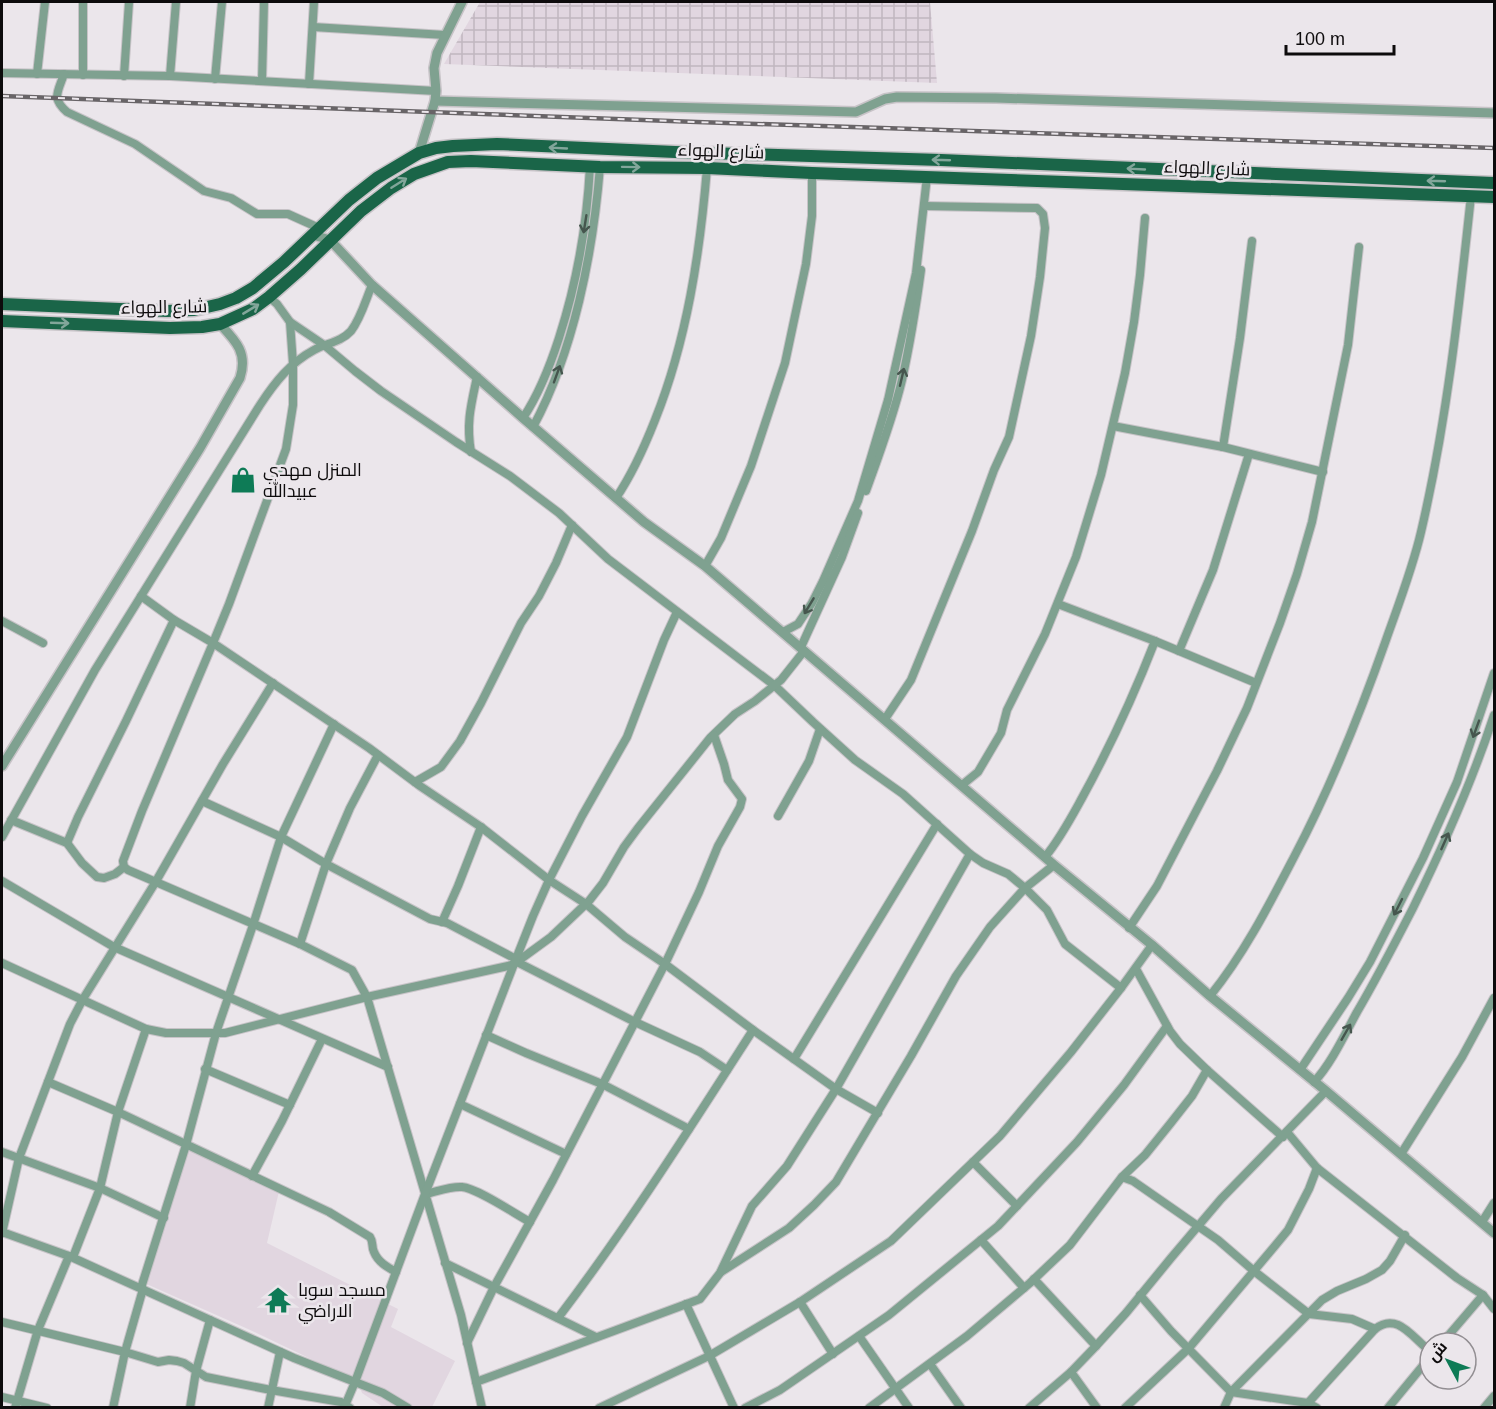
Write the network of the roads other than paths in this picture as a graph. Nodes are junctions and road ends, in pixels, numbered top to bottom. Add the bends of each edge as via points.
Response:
1 (45, 2) edge
2 (83, 2) edge
3 (129, 2) edge
4 (176, 2) edge
5 (222, 2) edge
6 (264, 2) edge
7 (314, 2) edge
8 (462, 2) edge
9 (313, 27) junction
10 (445, 35) junction
11 (2, 73) edge
12 (37, 74) junction
13 (64, 74) junction
14 (83, 75) junction
15 (124, 76) junction
16 (170, 76) junction
17 (215, 79) junction
18 (262, 81) junction
19 (309, 84) junction
20 (435, 96) junction
21 (1494, 113) edge
22 (419, 153) junction
23 (595, 166) junction
24 (707, 168) junction
25 (812, 173) junction
26 (927, 177) junction
27 (1494, 183) edge
28 (1471, 195) junction
29 (1494, 197) edge
30 (924, 208) junction
31 (1145, 218) dead end
32 (316, 231) junction
33 (330, 240) junction
34 (1252, 241) dead end
35 (1359, 247) dead end
36 (372, 285) junction
37 (269, 297) junction
38 (2, 304) edge
39 (2, 321) edge
40 (290, 321) junction
41 (220, 324) junction
42 (324, 345) junction
43 (293, 364) junction
44 (477, 377) junction
45 (523, 418) junction
46 (1113, 426) junction
47 (533, 427) junction
48 (1223, 447) junction
49 (471, 452) junction
50 (1249, 454) junction
51 (1323, 472) junction
52 (616, 498) junction
53 (572, 525) junction
54 (705, 566) junction
55 (141, 596) junction
56 (1058, 604) junction
57 (677, 612) junction
58 (2, 621) edge
59 (174, 621) junction
60 (783, 632) junction
61 (1155, 641) junction
62 (43, 643) dead end
63 (213, 643) junction
64 (803, 649) junction
65 (1179, 651) junction
66 (1494, 673) edge
67 (273, 683) junction
68 (1256, 683) junction
69 (774, 685) junction
70 (1494, 715) edge
71 (885, 719) junction
72 (334, 724) junction
73 (820, 729) junction
74 (714, 735) junction
75 (378, 755) junction
76 (2, 766) edge
77 (415, 782) junction
78 (962, 785) junction
79 (202, 801) junction
80 (778, 816) dead end
81 (11, 820) junction
82 (937, 824) junction
83 (481, 828) junction
84 (2, 837) edge
85 (281, 837) junction
86 (68, 843) junction
87 (970, 854) junction
88 (1046, 857) junction
89 (326, 864) junction
90 (1054, 865) junction
91 (124, 867) junction
92 (549, 880) junction
93 (2, 881) edge
94 (155, 883) junction
95 (1025, 888) junction
96 (586, 904) junction
97 (442, 922) junction
98 (253, 925) junction
99 (1129, 928) junction
100 (300, 944) junction
101 (1152, 945) junction
102 (114, 947) junction
103 (515, 962) junction
104 (2, 963) edge
105 (664, 964) junction
106 (1136, 969) junction
107 (1122, 988) junction
108 (1210, 996) junction
109 (227, 997) junction
110 (367, 997) junction
111 (1494, 998) edge
112 (83, 999) junction
113 (278, 1020) junction
114 (635, 1022) junction
115 (1167, 1026) junction
116 (146, 1029) junction
117 (753, 1030) junction
118 (216, 1033) junction
119 (486, 1035) junction
120 (322, 1039) junction
121 (794, 1059) junction
122 (388, 1067) junction
123 (205, 1069) junction
124 (1207, 1070) junction
125 (1300, 1070) junction
126 (727, 1071) junction
127 (1314, 1082) junction
128 (48, 1083) junction
129 (602, 1084) junction
130 (836, 1089) junction
131 (1326, 1091) junction
132 (460, 1104) junction
133 (290, 1105) junction
134 (118, 1112) junction
135 (878, 1113) junction
136 (689, 1129) junction
137 (1285, 1134) junction
138 (186, 1145) junction
139 (2, 1152) edge
140 (566, 1154) junction
141 (1401, 1154) junction
142 (19, 1158) junction
143 (973, 1162) junction
144 (1317, 1168) junction
145 (252, 1176) junction
146 (1122, 1177) junction
147 (100, 1188) junction
148 (425, 1194) junction
149 (1494, 1203) edge
150 (1017, 1206) junction
151 (164, 1218) junction
152 (530, 1222) junction
153 (1482, 1222) junction
154 (1198, 1226) junction
155 (2, 1232) edge
156 (1494, 1233) edge
157 (1405, 1235) junction
158 (981, 1240) junction
159 (71, 1256) junction
160 (445, 1263) junction
161 (1254, 1271) junction
162 (396, 1272) junction
163 (720, 1273) junction
164 (1034, 1279) junction
165 (494, 1287) junction
166 (142, 1288) junction
167 (1024, 1288) junction
168 (1483, 1294) junction
169 (1140, 1295) junction
170 (800, 1302) junction
171 (686, 1304) junction
172 (1494, 1309) edge
173 (1309, 1314) junction
174 (558, 1318) junction
175 (210, 1320) junction
176 (2, 1322) edge
177 (1376, 1329) junction
178 (38, 1330) junction
179 (1452, 1331) edge
180 (859, 1336) junction
181 (597, 1337) junction
182 (1418, 1340) edge
183 (467, 1343) junction
184 (1096, 1346) junction
185 (1189, 1348) junction
186 (125, 1352) junction
187 (280, 1352) junction
188 (833, 1354) junction
189 (709, 1356) junction
190 (930, 1364) junction
191 (196, 1371) junction
192 (1418, 1371) edge
193 (1071, 1372) junction
194 (476, 1382) junction
195 (355, 1383) junction
196 (896, 1389) junction
197 (271, 1390) junction
198 (1231, 1392) junction
199 (1494, 1396) edge
200 (2, 1397) edge
201 (1308, 1403) junction
202 (17, 1404) edge
203 (346, 1406) edge
204 (47, 1407) edge
205 (112, 1407) edge
206 (190, 1407) edge
207 (268, 1407) edge
208 (408, 1407) edge
209 (482, 1407) edge
210 (601, 1407) edge
211 (734, 1407) edge
212 (745, 1407) edge
213 (869, 1407) edge
214 (909, 1407) edge
215 (961, 1407) edge
216 (1029, 1407) edge
217 (1097, 1407) edge
218 (1125, 1407) edge
219 (1224, 1407) edge
220 (1317, 1407) edge
221 (1388, 1407) edge
222 (1484, 1407) edge

1 - 12 street
2 - 14 street
3 - 15 street
4 - 16 street
5 - 17 street
6 - 18 street
7 - 9 street
8 - 10 street
9 - 10 street
9 - 19 street
10 - 20 street via 435,61
11 - 12 street
12 - 13 street
13 - 14 street
13 - 32 street via 57,101 67,112 135,144 204,191 231,198 257,214 288,214
14 - 15 street
15 - 16 street
16 - 17 street
17 - 18 street
18 - 19 street
19 - 20 street
20 - 21 street via 856,112 897,97
20 - 22 street
27 -> 22 main road, شارع الهواء via 497,144 453,146
22 - 32 main road, شارع الهواء via 377,178
23 -> 24 main road, شارع الهواء
33 -> 23 main road, شارع الهواء via 392,188 414,174 448,162
23 -> 45 street via 560,334 538,393
47 -> 23 street via 564,354 589,258 597,206
24 - 25 main road, شارع الهواء
24 - 52 street via 696,267 674,363 646,444
25 - 26 main road, شارع الهواء
25 - 54 street via 806,264 785,363 751,466
26 - 28 main road, شارع الهواء
26 - 30 street
28 - 29 main road, شارع الهواء
28 - 108 street via 1447,395 1420,534 1396,613 1329,788 1258,923
30 -> 60 street via 916,273 888,400 858,501 812,603 798,624
64 -> 30 street via 842,557 902,381 920,280 927,222
30 - 71 street via 1037,208 1043,214 1045,228 1031,336 1009,436 911,680
31 - 46 street via 1134,322
32 - 33 street
32 - 38 main road, شارع الهواء via 253,288 205,308 167,311
33 - 36 street
33 - 37 main road, شارع الهواء
34 - 48 street
35 - 51 street via 1348,345
36 - 42 street via 351,330
36 - 44 street
37 - 40 street
41 -> 37 main road, شارع الهواء
39 -> 41 main road, شارع الهواء via 170,328
40 - 42 street
40 - 43 street
41 - 76 street via 239,347 243,369 240,378
42 - 43 street
42 - 49 street via 381,391
43 - 55 street via 260,405
43 - 63 street via 294,405 286,449
44 - 45 street
44 - 49 street via 468,417
45 - 47 street
46 - 48 street
46 - 56 street via 1076,557
47 - 52 street
48 - 50 street
49 - 53 street via 510,476
50 - 51 street
50 - 65 street via 1213,570
51 - 68 street via 1297,574
52 - 54 street
53 - 57 street via 608,560
53 - 77 street via 539,596 460,741 441,767
54 - 60 street
55 - 59 street
55 - 81 street
56 - 61 street
56 - 78 street via 1007,710 1000,733 978,772
57 - 69 street
57 - 92 street via 627,737
58 - 62 street
59 - 63 street
59 - 86 street
60 - 64 street
61 - 65 street
61 - 88 street via 1100,765
63 - 67 street
63 - 91 street via 142,811
64 - 69 street via 793,667
64 - 71 street
65 - 68 street
66 -> 125 street via 1456,782 1423,858 1370,962
67 - 72 street
67 - 79 street
68 - 99 street via 1171,861
69 - 73 street
69 - 74 street
127 -> 70 street via 1382,969 1434,864 1469,787
71 - 78 street
72 - 75 street
72 - 85 street
73 - 80 street via 809,761
73 - 82 street
74 - 96 street via 638,828
74 - 105 street via 728,780 742,799
75 - 77 street
75 - 89 street
77 - 83 street
78 - 88 street
79 - 85 street
79 - 94 street
81 - 84 street
81 - 86 street
82 - 87 street
82 - 121 street
83 - 92 street
83 - 97 street
85 - 89 street
85 - 98 street
86 - 91 street via 97,877 116,874
87 - 95 street
87 - 130 street
88 - 90 street
89 - 97 street
89 - 100 street
90 - 95 street
90 - 99 street
91 - 94 street
92 - 96 street
92 - 103 street
93 - 102 street
94 - 98 street
94 - 102 street
95 - 107 street via 1047,910 1065,944
95 - 135 street via 990,927 956,976
96 - 103 street
96 - 105 street
97 - 103 street
98 - 100 street
98 - 109 street
99 - 101 street
100 - 110 street via 352,970
101 - 106 street
101 - 108 street
102 - 109 street
102 - 112 street
103 - 110 street
103 - 114 street
103 - 119 street
104 - 112 street
105 - 114 street
105 - 117 street
106 - 107 street
106 - 115 street
107 - 143 street via 1000,1136
108 - 125 street
109 - 113 street
109 - 118 street
110 - 113 street
110 - 122 street
111 - 141 street
112 - 116 street
112 - 128 street
113 - 118 street
113 - 120 street
114 - 126 street via 700,1052
114 - 129 street
115 - 124 street
115 - 150 street via 1077,1142
116 - 118 street via 166,1034
116 - 134 street
117 - 121 street
117 - 126 street
118 - 123 street
119 - 129 street
119 - 132 street
120 - 122 street
120 - 133 street
121 - 130 street
122 - 148 street
123 - 133 street
123 - 138 street
124 - 137 street
124 - 146 street via 1170,1124
125 - 127 street
126 - 136 street
127 - 131 street
128 - 134 street
128 - 142 street
129 - 136 street
129 - 140 street
130 - 135 street
130 - 163 street via 787,1166 753,1206
131 - 137 street
131 - 141 street
132 - 140 street
132 - 148 street
133 - 145 street
134 - 138 street
134 - 147 street
135 - 163 street via 836,1182 814,1205 789,1228
136 - 174 street
137 - 144 street
137 - 154 street
138 - 145 street
138 - 151 street
139 - 142 street
140 - 152 street
141 - 153 street
142 - 147 street
142 - 155 street
143 - 150 street
143 - 170 street via 891,1241
144 - 157 street
144 - 161 street via 1288,1230
145 - 162 street via 329,1212 370,1237 379,1261
146 - 154 street
146 - 164 street via 1070,1245
147 - 151 street
147 - 159 street
148 - 152 street via 460,1186
148 - 160 street
148 - 162 street
149 - 153 street
150 - 158 street
151 - 166 street
152 - 165 street
153 - 156 street
154 - 161 street
154 - 169 street
155 - 159 street
157 - 168 street
157 - 173 street via 1382,1270 1322,1300
158 - 167 street
158 - 180 street
159 - 166 street
159 - 178 street
160 - 165 street
160 - 183 street
161 - 173 street
161 - 185 street
162 - 195 street
163 - 171 street via 700,1299
164 - 167 street
164 - 184 street
165 - 174 street
165 - 183 street
166 - 175 street
166 - 186 street
167 - 190 street
168 - 172 street
168 - 179 street
169 - 184 street
169 - 185 street
170 - 188 street
170 - 189 street
171 - 181 street
171 - 189 street
173 - 177 street via 1352,1319
173 - 198 street
174 - 181 street
175 - 187 street
175 - 191 street
176 - 178 street
177 - 182 street via 1391,1323 1403,1327
177 - 201 street
178 - 186 street
178 - 202 street
180 - 188 street
180 - 196 street
181 - 194 street
183 - 194 street
184 - 193 street
185 - 198 street
185 - 218 street
186 - 191 street via 158,1362 177,1360
186 - 205 street
187 - 195 street
187 - 197 street
188 - 212 street via 780,1390
189 - 210 street
189 - 211 street
190 - 196 street
190 - 215 street
191 - 197 street via 206,1377
191 - 206 street
192 - 221 street
193 - 216 street
193 - 217 street
194 - 209 street
195 - 203 street
195 - 208 street
196 - 213 street
196 - 214 street
197 - 203 street
197 - 207 street
198 - 201 street
198 - 219 street
199 - 222 street
200 - 202 street
201 - 220 street
202 - 204 street

